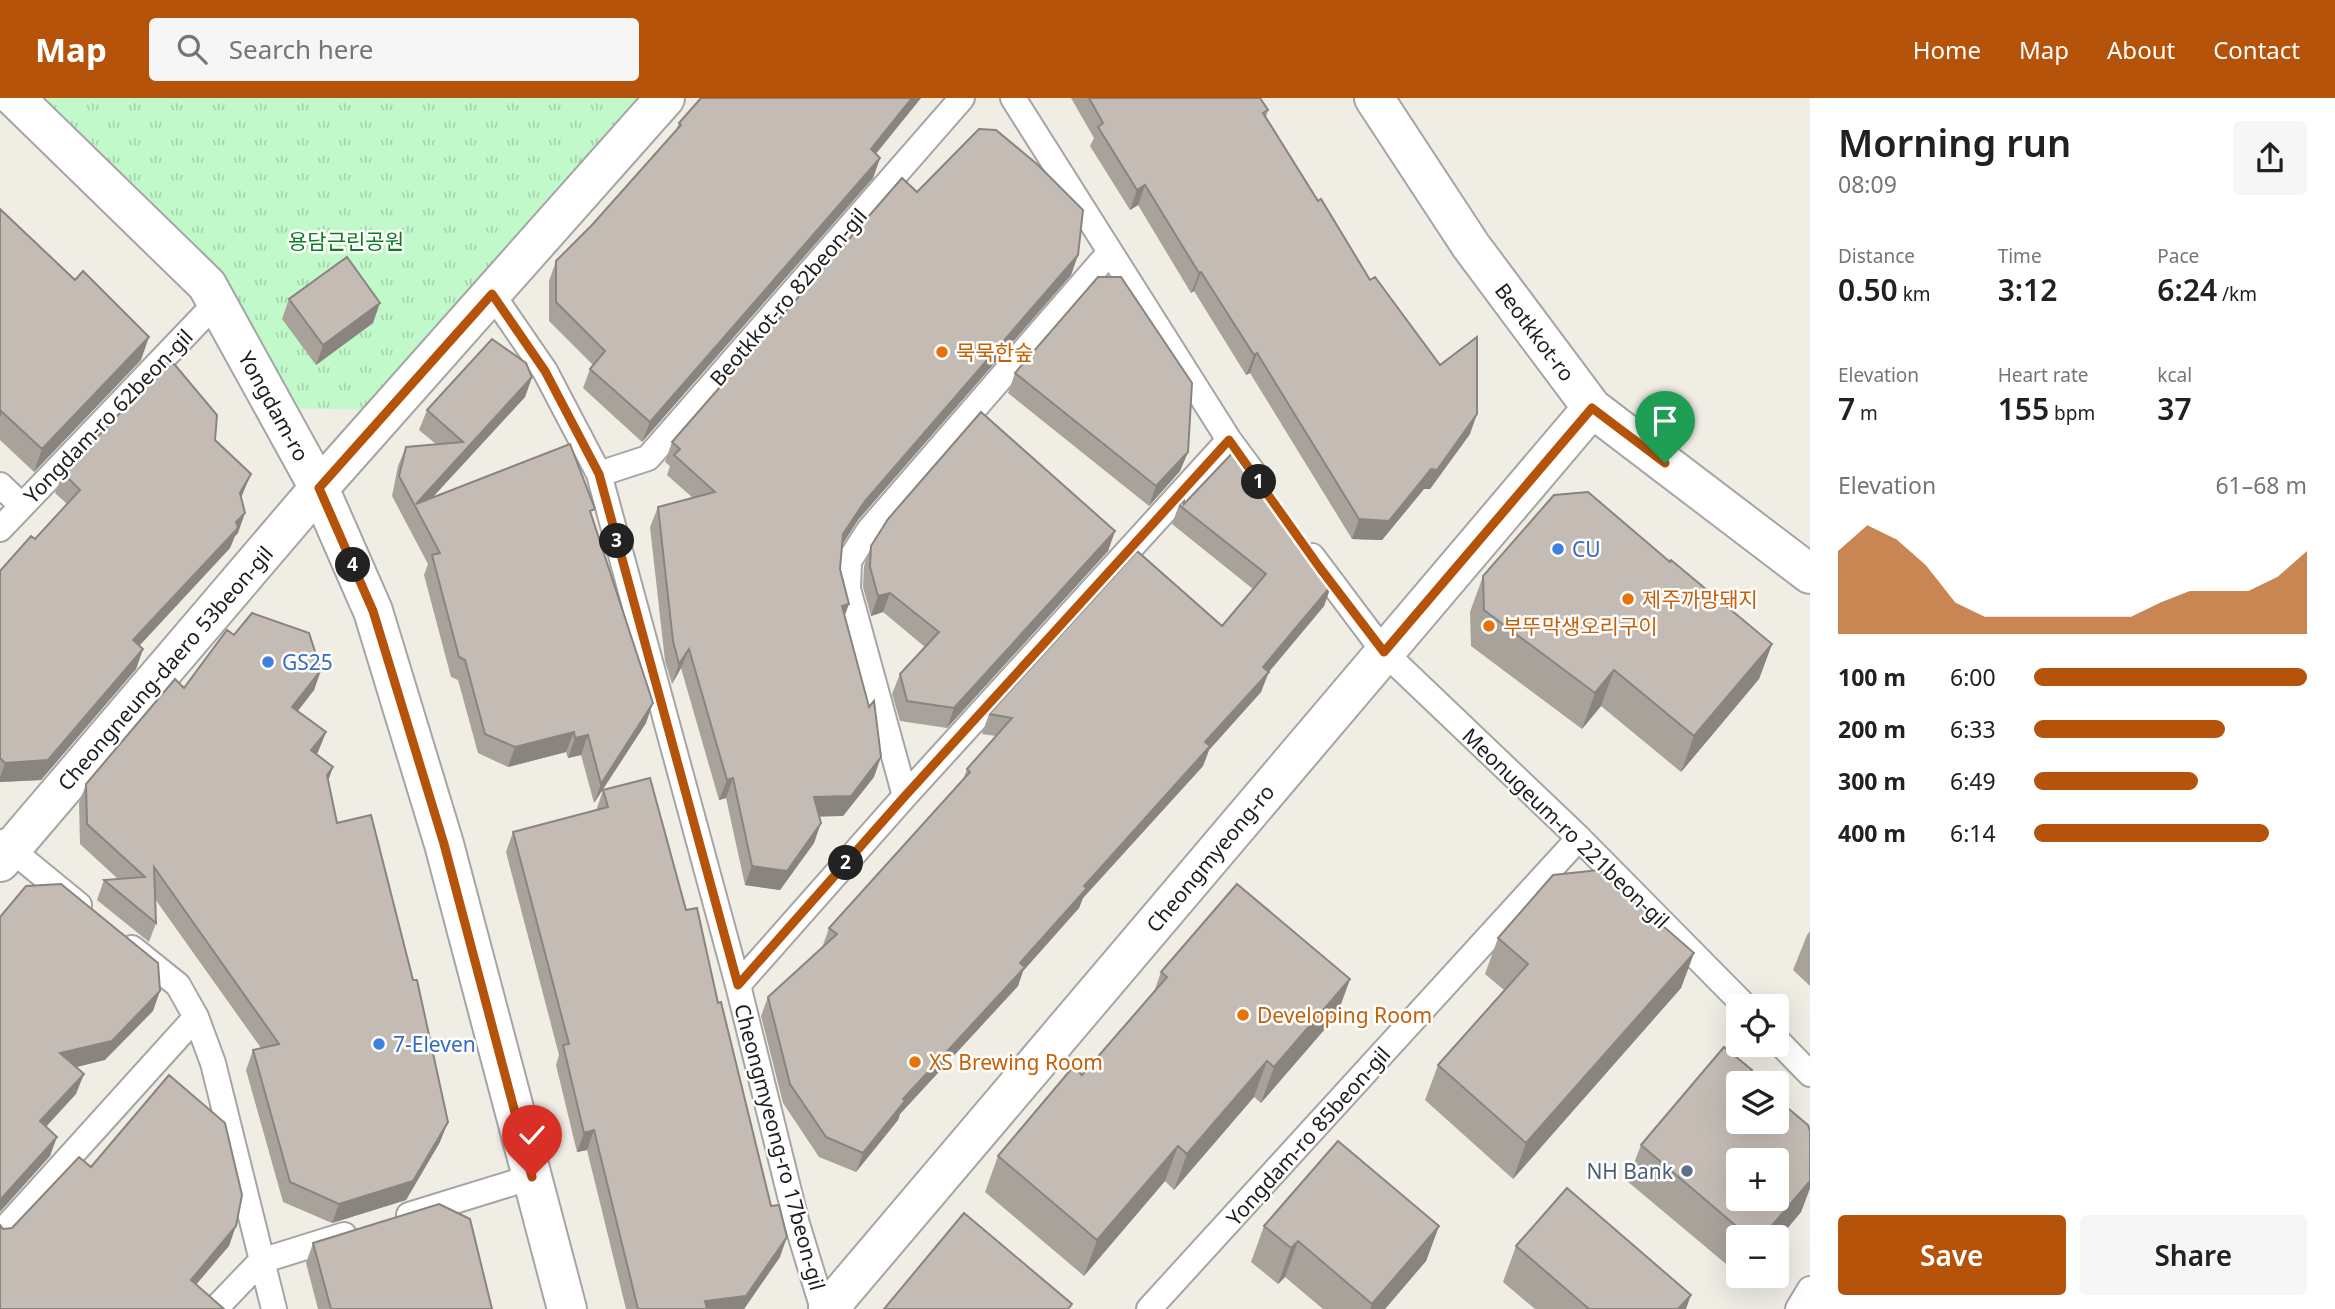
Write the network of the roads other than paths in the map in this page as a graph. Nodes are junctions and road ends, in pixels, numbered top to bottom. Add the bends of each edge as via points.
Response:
1 (15, 98) edge
2 (665, 98) edge
3 (962, 98) edge
4 (1013, 98) edge
5 (1374, 98) edge
6 (1110, 252) junction
7 (492, 294) junction
8 (216, 303) junction
9 (1592, 408) junction
10 (1229, 440) junction
11 (599, 474) junction
12 (0, 485) edge
13 (319, 488) junction
14 (1267, 493) edge
15 (22, 506) junction
16 (0, 529) edge
17 (1298, 536) edge
18 (1810, 574) edge
19 (1384, 652) junction
20 (905, 796) junction
21 (1580, 838) junction
22 (4, 850) edge
23 (94, 917) edge
24 (115, 934) edge
25 (738, 985) junction
26 (1733, 994) edge
27 (195, 1017) junction
28 (1789, 1052) edge
29 (1810, 1074) edge
30 (532, 1177) junction
31 (390, 1221) edge
32 (364, 1229) edge
33 (0, 1234) edge
34 (261, 1261) junction
35 (1810, 1289) edge
36 (215, 1309) edge
37 (274, 1309) edge
38 (566, 1309) edge
39 (822, 1309) edge
40 (828, 1309) edge
41 (1149, 1309) edge
42 (1798, 1309) edge

1 - 8 street, Yongdam-ro via 207,285
2 - 7 street, Cheongneung-daero 53beon-gil
3 - 11 lane, Beotkkot-ro 82beon-gil via 648,458
4 - 6 lane
5 - 9 street, Beotkkot-ro via 1471,246
6 - 10 lane
6 - 20 lane via 869,530 849,561 848,589
7 - 11 lane, Cheongmyeong-ro 17beon-gil via 545,371
7 - 13 street, Cheongneung-daero 53beon-gil
8 - 13 street, Yongdam-ro
8 - 15 lane, Yongdam-ro 62beon-gil
9 - 18 street, Beotkkot-ro
9 - 19 street, Cheongmyeong-ro
10 - 14 lane
10 - 20 lane, Cheongmyeong-ro 17beon-gil
11 - 25 lane, Cheongmyeong-ro 17beon-gil
12 - 15 lane
13 - 22 street, Cheongneung-daero 53beon-gil
13 - 30 street, Yongdam-ro via 373,611 444,844
15 - 16 lane, Yongdam-ro 62beon-gil
17 - 19 lane, Meonugeum-ro 221beon-gil
19 - 21 lane, Meonugeum-ro 221beon-gil
19 - 40 street, Cheongmyeong-ro
20 - 25 lane, Cheongmyeong-ro 17beon-gil
21 - 26 lane, Meonugeum-ro 221beon-gil
21 - 41 lane, Yongdam-ro 85beon-gil
22 - 23 lane, Cheongneung-daero 53beon-gil
24 - 27 lane via 178,985
25 - 39 lane, Cheongmyeong-ro 17beon-gil
27 - 33 lane
27 - 34 lane via 213,1063
28 - 29 lane
30 - 31 lane
30 - 38 street, Yongdam-ro
32 - 34 lane
34 - 36 lane
34 - 37 lane
35 - 42 lane

